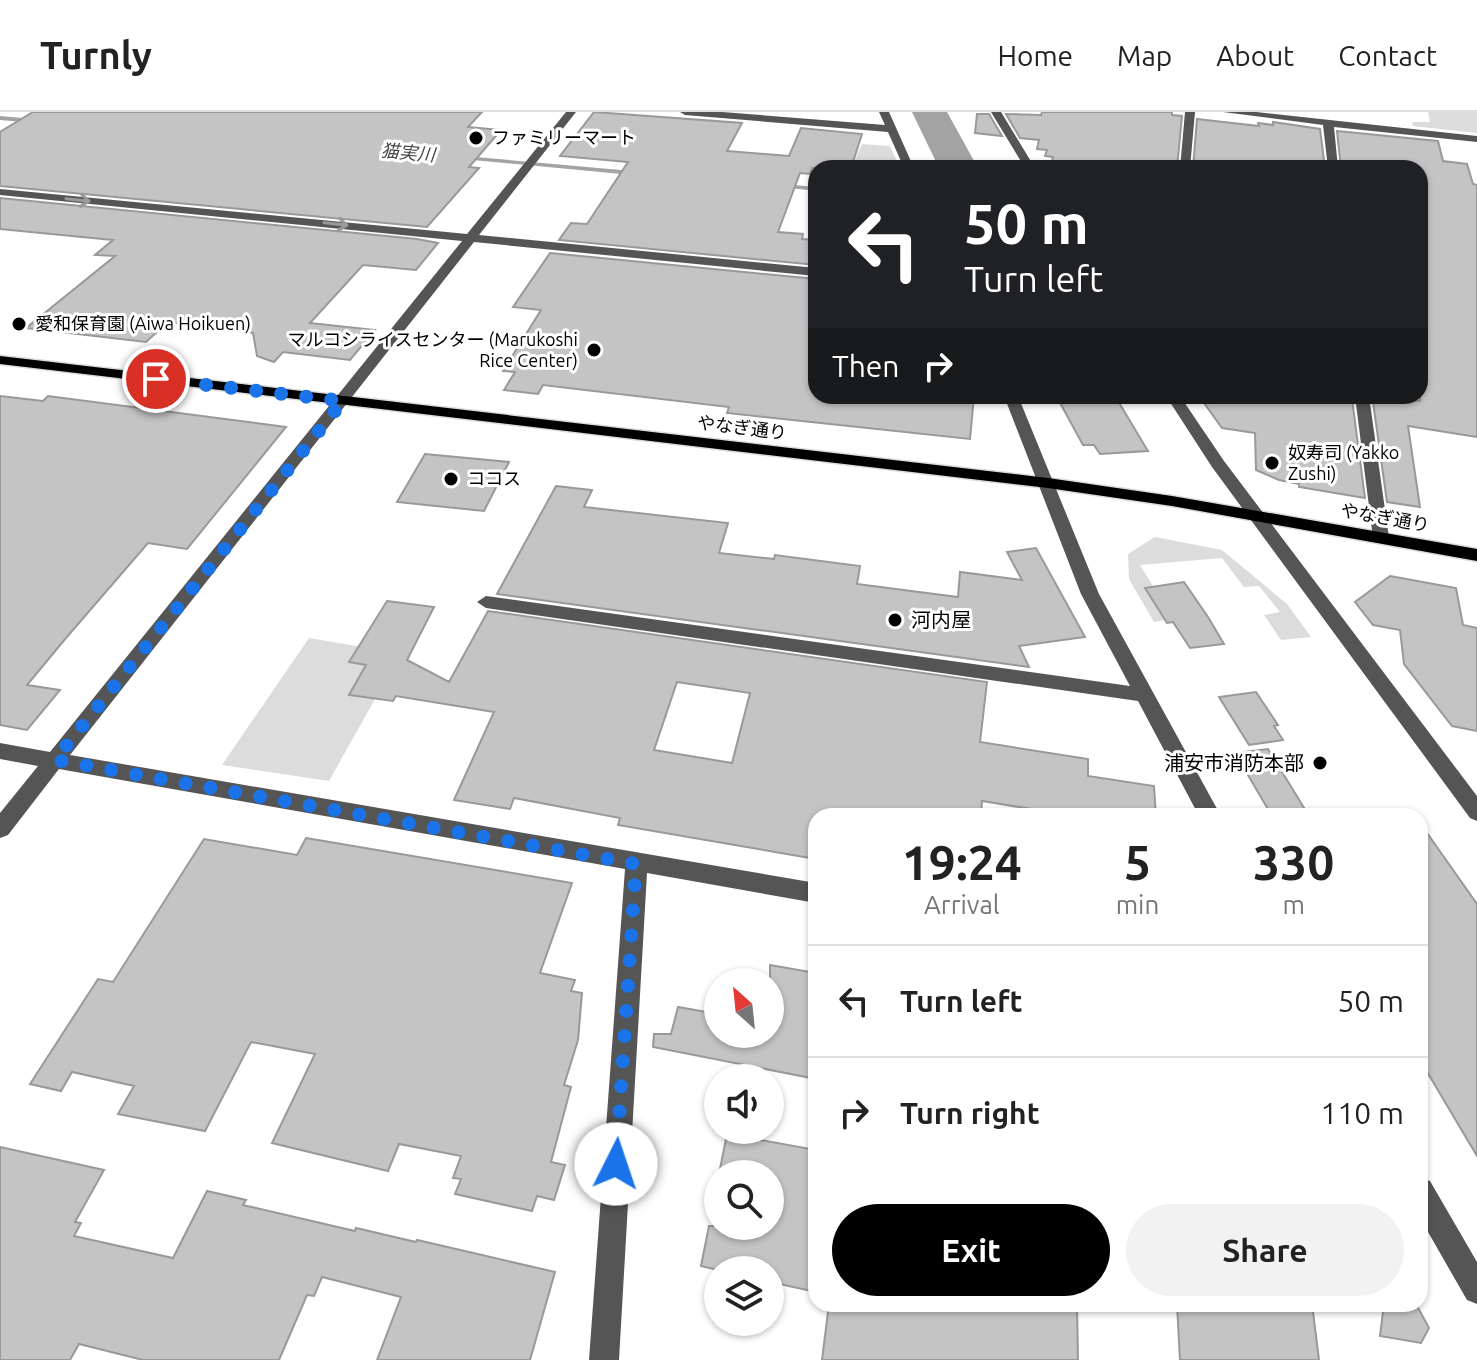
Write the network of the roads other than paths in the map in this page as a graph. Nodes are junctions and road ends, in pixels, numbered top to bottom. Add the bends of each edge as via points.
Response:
1 (571, 112) edge
2 (685, 112) edge
3 (884, 112) edge
4 (996, 112) edge
5 (1190, 112) edge
6 (1228, 112) edge
7 (1328, 123) junction
8 (892, 129) junction
9 (1474, 143) edge
10 (906, 160) edge
11 (1025, 160) edge
12 (1186, 160) edge
13 (1332, 160) edge
14 (0, 192) edge
15 (472, 238) junction
16 (808, 271) edge
17 (0, 360) edge
18 (343, 401) junction
19 (1014, 404) edge
20 (1179, 404) edge
21 (1363, 404) edge
22 (1048, 483) junction
23 (1256, 516) junction
24 (1381, 538) junction
25 (1477, 555) edge
26 (486, 602) dead end
27 (1146, 695) junction
28 (0, 751) edge
29 (55, 760) junction
30 (1206, 808) edge
31 (1477, 812) edge
32 (0, 829) edge
33 (636, 864) junction
34 (808, 892) edge
35 (1428, 1205) edge
36 (1477, 1290) edge
37 (604, 1360) edge

1 - 15 street
2 - 8 street
3 - 8 street
4 - 11 street
5 - 12 street
6 - 7 street
7 - 9 street
7 - 13 street
8 - 10 street
14 -> 15 street
15 - 16 street
15 - 18 street
17 - 18 main road, やなぎ通り
18 - 22 main road, やなぎ通り
18 - 29 street
19 - 22 street
20 - 23 street
21 - 24 street
22 - 23 main road, やなぎ通り
22 - 27 street via 1090,594
23 - 24 main road, やなぎ通り
23 - 31 street
24 - 25 main road, やなぎ通り
26 - 27 street
27 - 30 street
28 - 29 street
29 - 32 street
29 - 33 street
33 - 34 street
33 - 37 street
35 - 36 street

